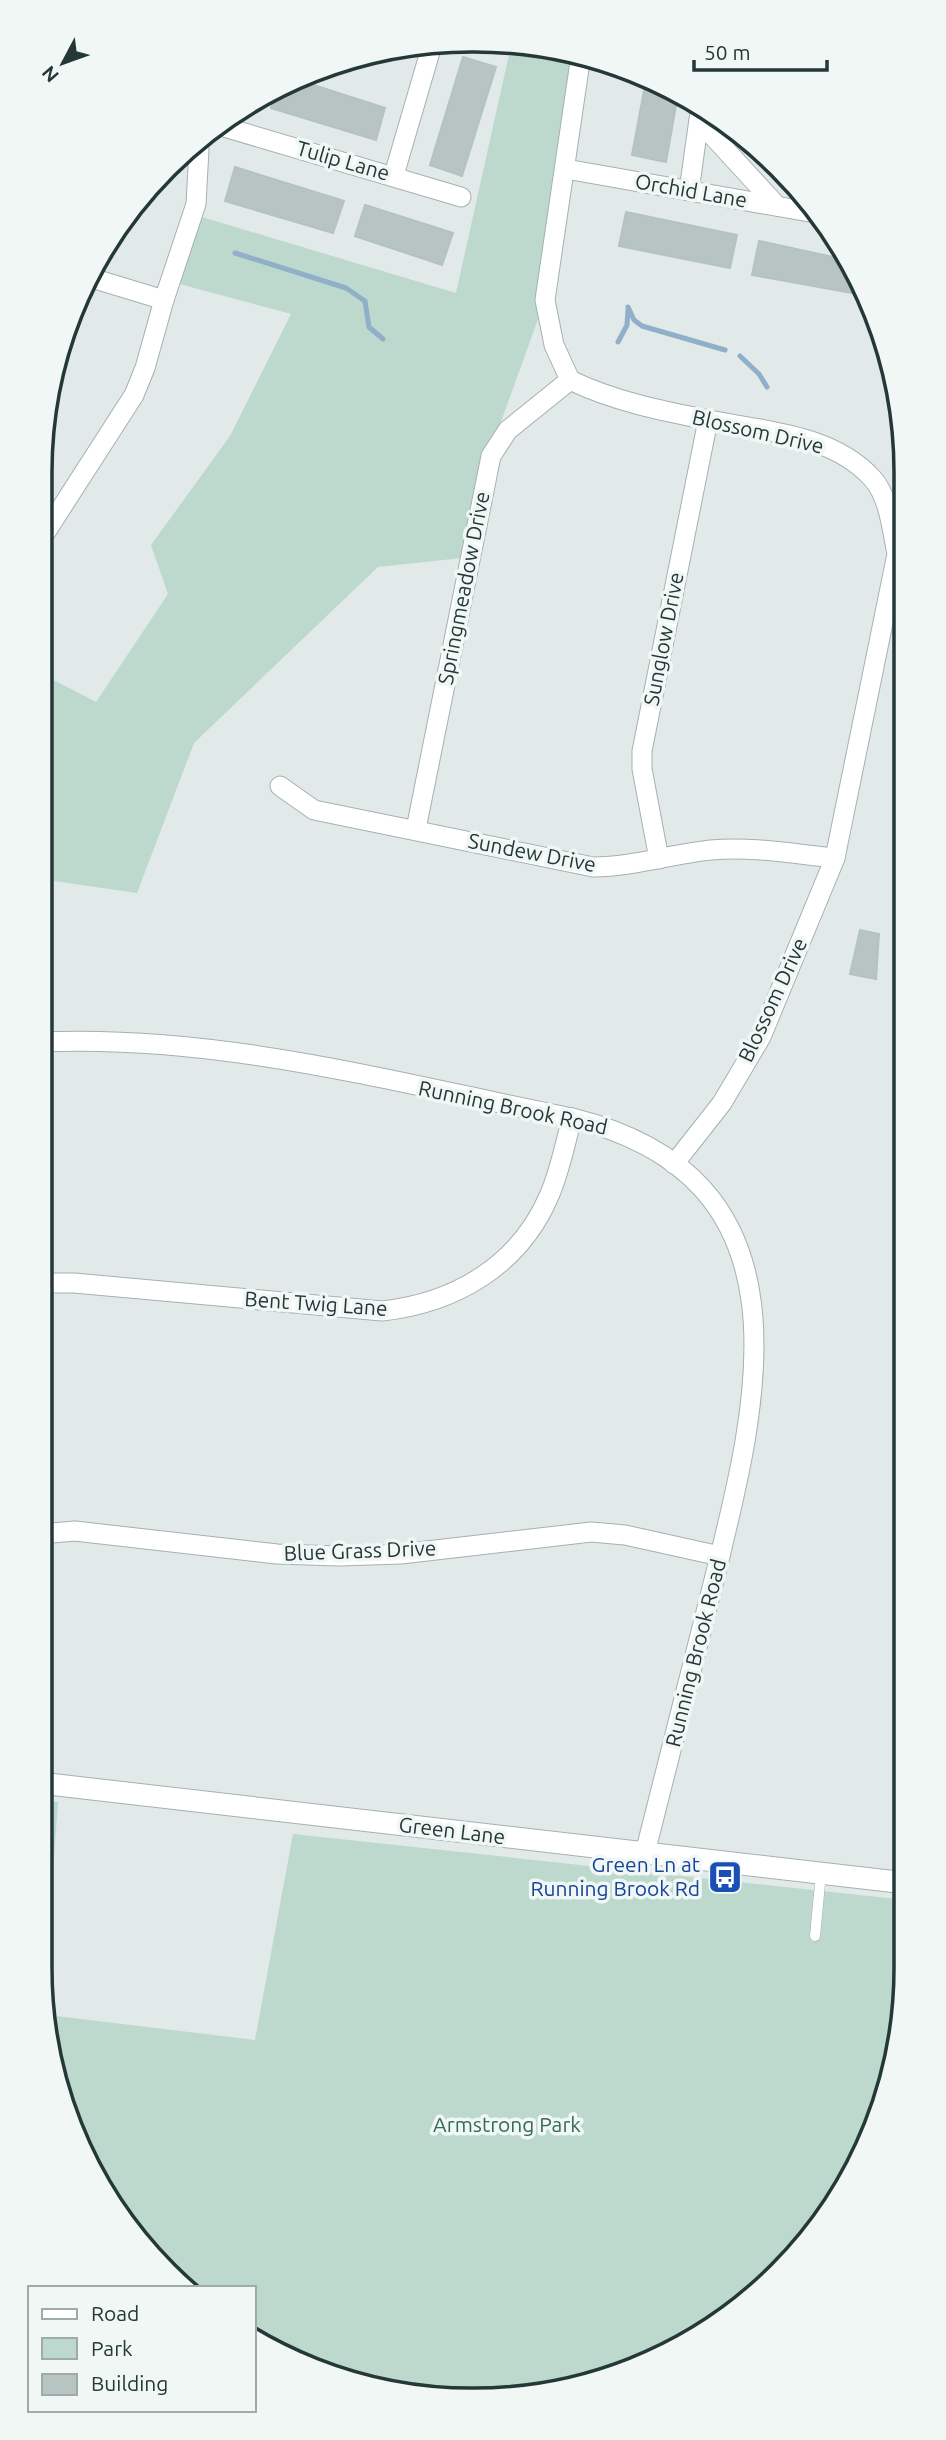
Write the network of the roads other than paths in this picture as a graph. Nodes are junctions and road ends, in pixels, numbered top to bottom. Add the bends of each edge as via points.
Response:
1 (429, 55) edge
2 (579, 66) edge
3 (699, 119) edge
4 (708, 124) edge
5 (231, 129) edge
6 (199, 155) edge
7 (566, 169) junction
8 (394, 175) junction
9 (689, 191) junction
10 (461, 197) dead end
11 (776, 206) junction
12 (801, 211) edge
13 (100, 280) edge
14 (163, 300) junction
15 (570, 380) junction
16 (708, 420) junction
17 (52, 522) edge
18 (894, 540) edge
19 (894, 569) edge
20 (280, 786) dead end
21 (416, 829) junction
22 (835, 858) junction
23 (659, 859) junction
24 (52, 1042) edge
25 (572, 1118) junction
26 (674, 1164) junction
27 (52, 1283) edge
28 (52, 1533) edge
29 (720, 1556) junction
30 (52, 1784) edge
31 (645, 1853) junction
32 (821, 1873) junction
33 (894, 1882) edge
34 (816, 1936) dead end

1 - 8 street
2 - 7 street
3 - 9 street
4 - 11 street
5 - 8 street, Tulip Lane
6 - 14 street via 196,204
7 - 9 street, Orchid Lane
7 - 15 street via 545,300 554,345
8 - 10 street, Tulip Lane
9 - 11 street, Orchid Lane
11 - 12 street, Orchid Lane
13 - 14 street
14 - 17 street via 134,395
15 - 16 street, Blossom Drive via 612,397
15 - 21 street, Springmeadow Drive via 508,430 491,456
16 - 18 street, Blossom Drive via 771,431 845,454 874,480
16 - 23 street, Sunglow Drive via 642,751
19 - 22 street, Blossom Drive
20 - 21 street, Sundew Drive via 314,810
21 - 23 street, Sundew Drive via 593,867
22 - 23 street, Sundew Drive via 736,848
22 - 26 street, Blossom Drive via 761,1037 722,1103
24 - 25 street, Running Brook Road via 157,1043 246,1052
25 - 26 street, Running Brook Road via 633,1138
25 - 27 street, Bent Twig Lane via 550,1194 536,1221 495,1268 443,1298 411,1308 362,1311
26 - 29 street, Running Brook Road via 729,1228 751,1285 756,1320 746,1447
28 - 29 street, Blue Grass Drive via 75,1531 277,1554 339,1556 401,1554 592,1532
29 - 31 street, Running Brook Road
30 - 31 street, Green Lane
31 - 32 street, Green Lane
32 - 33 street, Green Lane
32 - 34 lane

